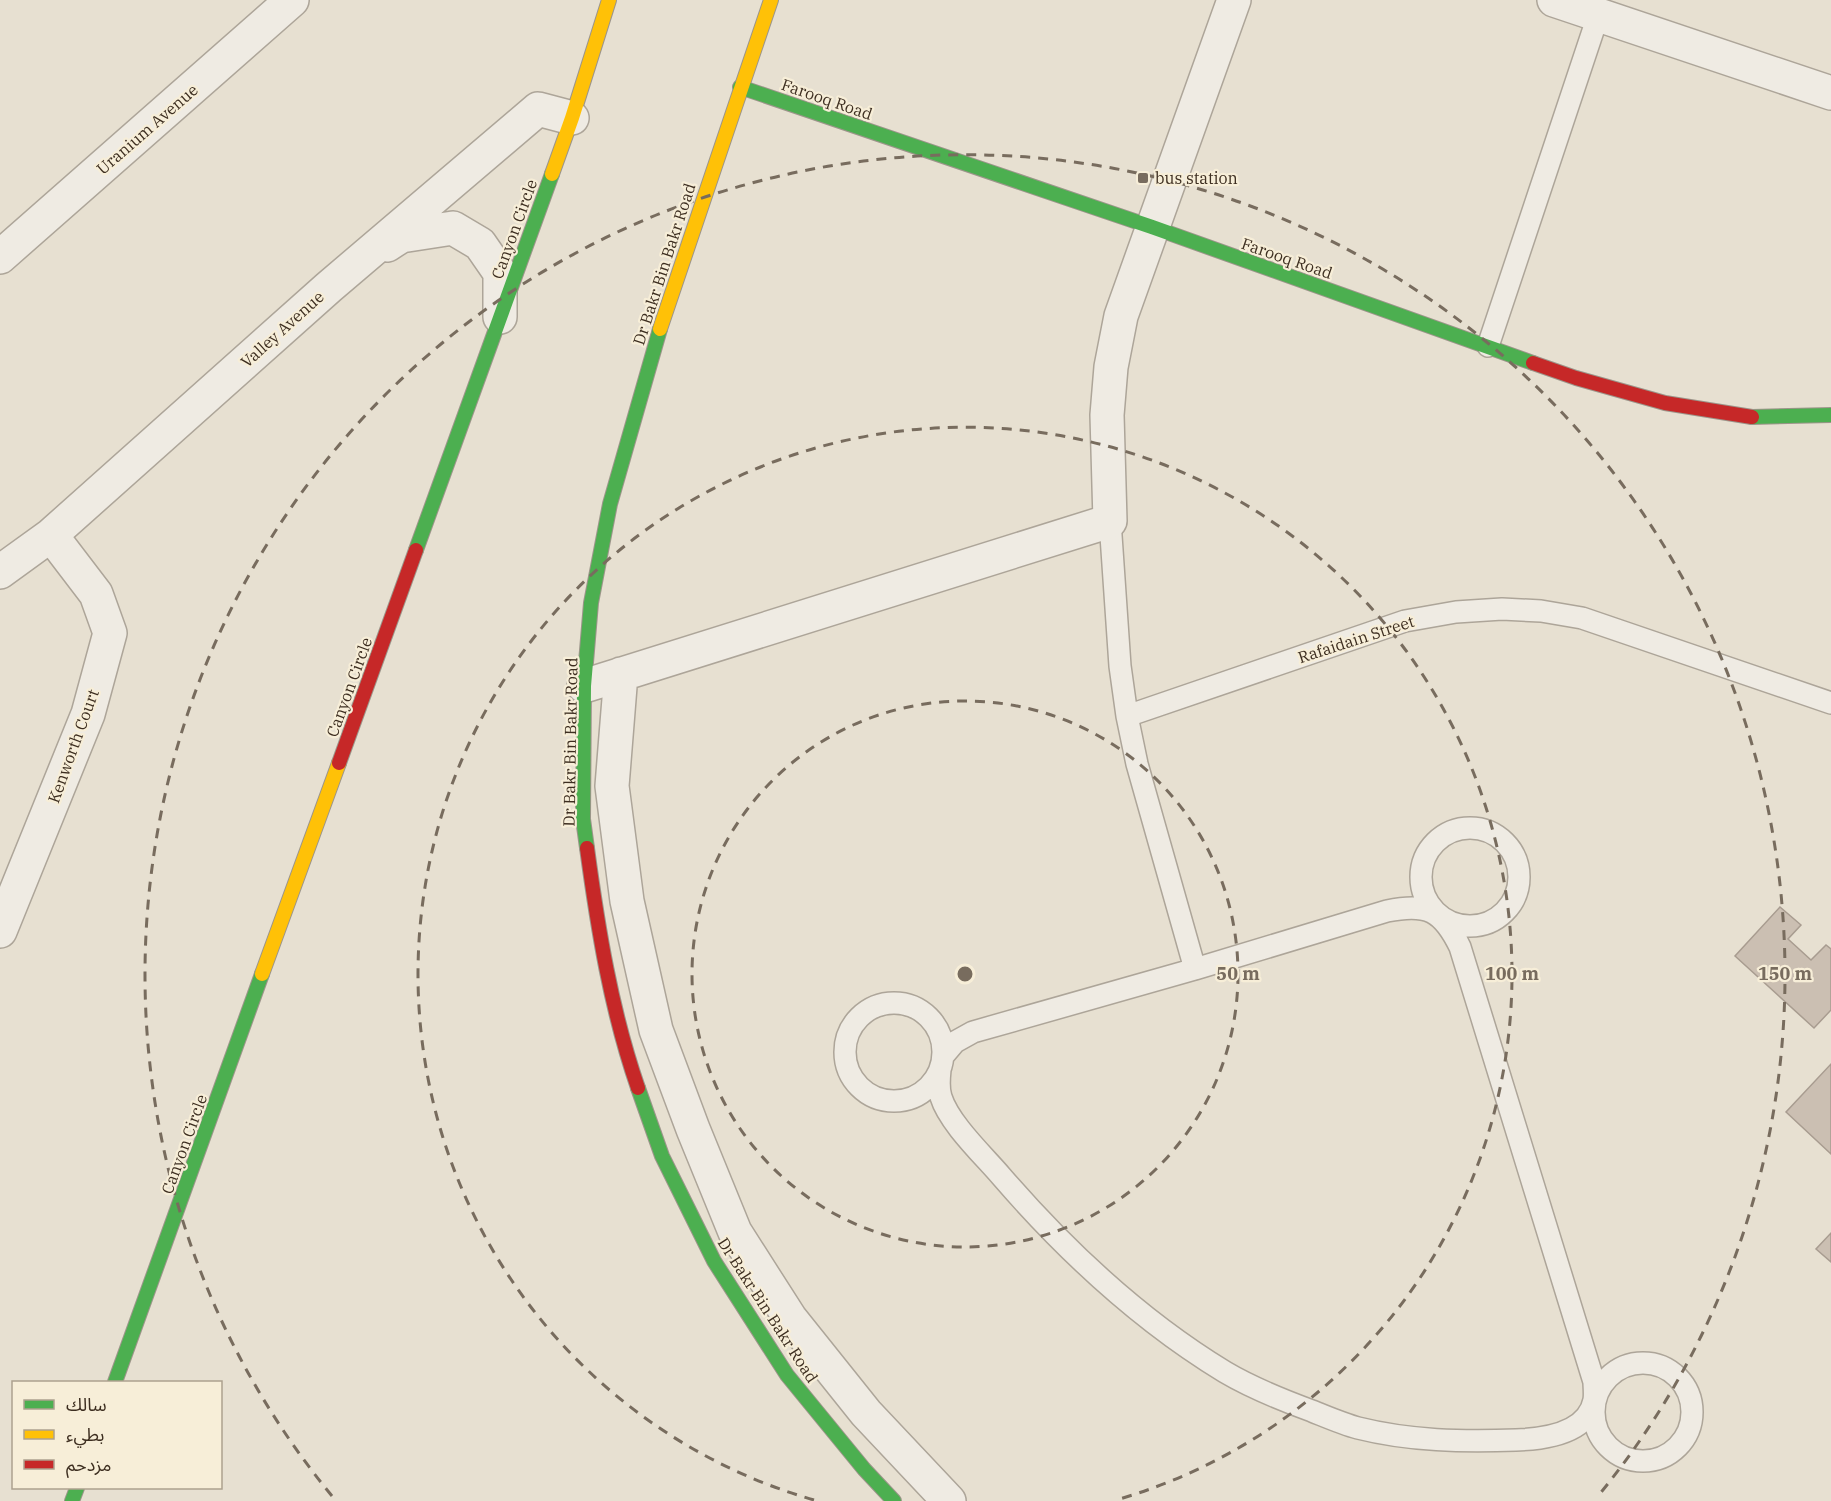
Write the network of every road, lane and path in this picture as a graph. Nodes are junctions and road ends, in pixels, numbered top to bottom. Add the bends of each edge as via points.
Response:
1 (292, 0) edge
2 (609, 0) edge
3 (771, 0) edge
4 (1234, 0) edge
5 (1554, 0) edge
6 (1598, 16) junction
7 (740, 87) junction
8 (1831, 93) edge
9 (572, 118) junction
10 (1152, 227) junction
11 (0, 257) edge
12 (360, 261) junction
13 (500, 317) junction
14 (1488, 346) junction
15 (1831, 415) edge
16 (1110, 521) junction
17 (51, 535) junction
18 (0, 572) edge
19 (621, 674) junction
20 (584, 686) junction
21 (1831, 703) edge
22 (1126, 716) junction
23 (1441, 917) junction
24 (0, 931) edge
25 (1195, 969) junction
26 (942, 1063) junction
27 (116, 1381) edge
28 (1594, 1399) junction
29 (894, 1501) edge
30 (949, 1501) edge

1 - 11 street, Uranium Avenue
2 - 9 street, Canyon Circle
3 - 7 street, Dr Bakr Bin Bakr Road
4 - 10 street
5 - 6 street
6 - 8 street
6 - 14 lane
7 - 10 street, Farooq Road
7 - 20 street, Dr Bakr Bin Bakr Road via 652,354 610,504 591,603
9 - 12 street, Valley Avenue via 538,109
9 - 13 street, Canyon Circle
10 - 14 street, Farooq Road
10 - 16 street via 1121,316 1111,367 1107,415
12 - 13 street via 401,236 453,228 480,244 500,273
12 - 17 street, Valley Avenue
13 - 27 street, Canyon Circle
14 - 15 street, Farooq Road via 1576,378 1665,403 1748,417
16 - 19 street
16 - 22 lane
17 - 18 street, Valley Avenue
17 - 24 street, Kenworth Court via 96,594 110,633 88,714
19 - 20 street
19 - 30 street via 612,786 627,901 656,1030 693,1129 735,1232 790,1318 866,1413
20 - 29 street, Dr Bakr Bin Bakr Road via 583,819 597,925 624,1047 662,1156 714,1261 787,1376
21 - 22 lane, Rafaidain Street via 1582,618 1502,609 1405,621
22 - 25 lane
23 - 23 lane via 1464,927 1481,926 1508,910 1520,880 1512,850 1501,839 1488,831 1456,829 1429,849 1420,881 1424,898
23 - 25 lane via 1408,907 1387,911
23 - 28 lane via 1460,946 1594,1382
25 - 26 lane via 973,1032 955,1042
26 - 26 lane via 942,1039 936,1024 912,1005 880,1004 865,1011 846,1039 848,1073 871,1097 905,1100 920,1094 932,1084
26 - 28 lane via 939,1084 949,1115 1020,1198 1155,1326 1226,1373 1279,1399 1357,1428 1417,1438 1537,1439 1578,1425 1589,1414
28 - 28 lane via 1597,1433 1621,1457 1637,1461 1654,1461 1669,1454 1681,1444 1693,1415 1685,1385 1661,1365 1645,1362 1614,1371

